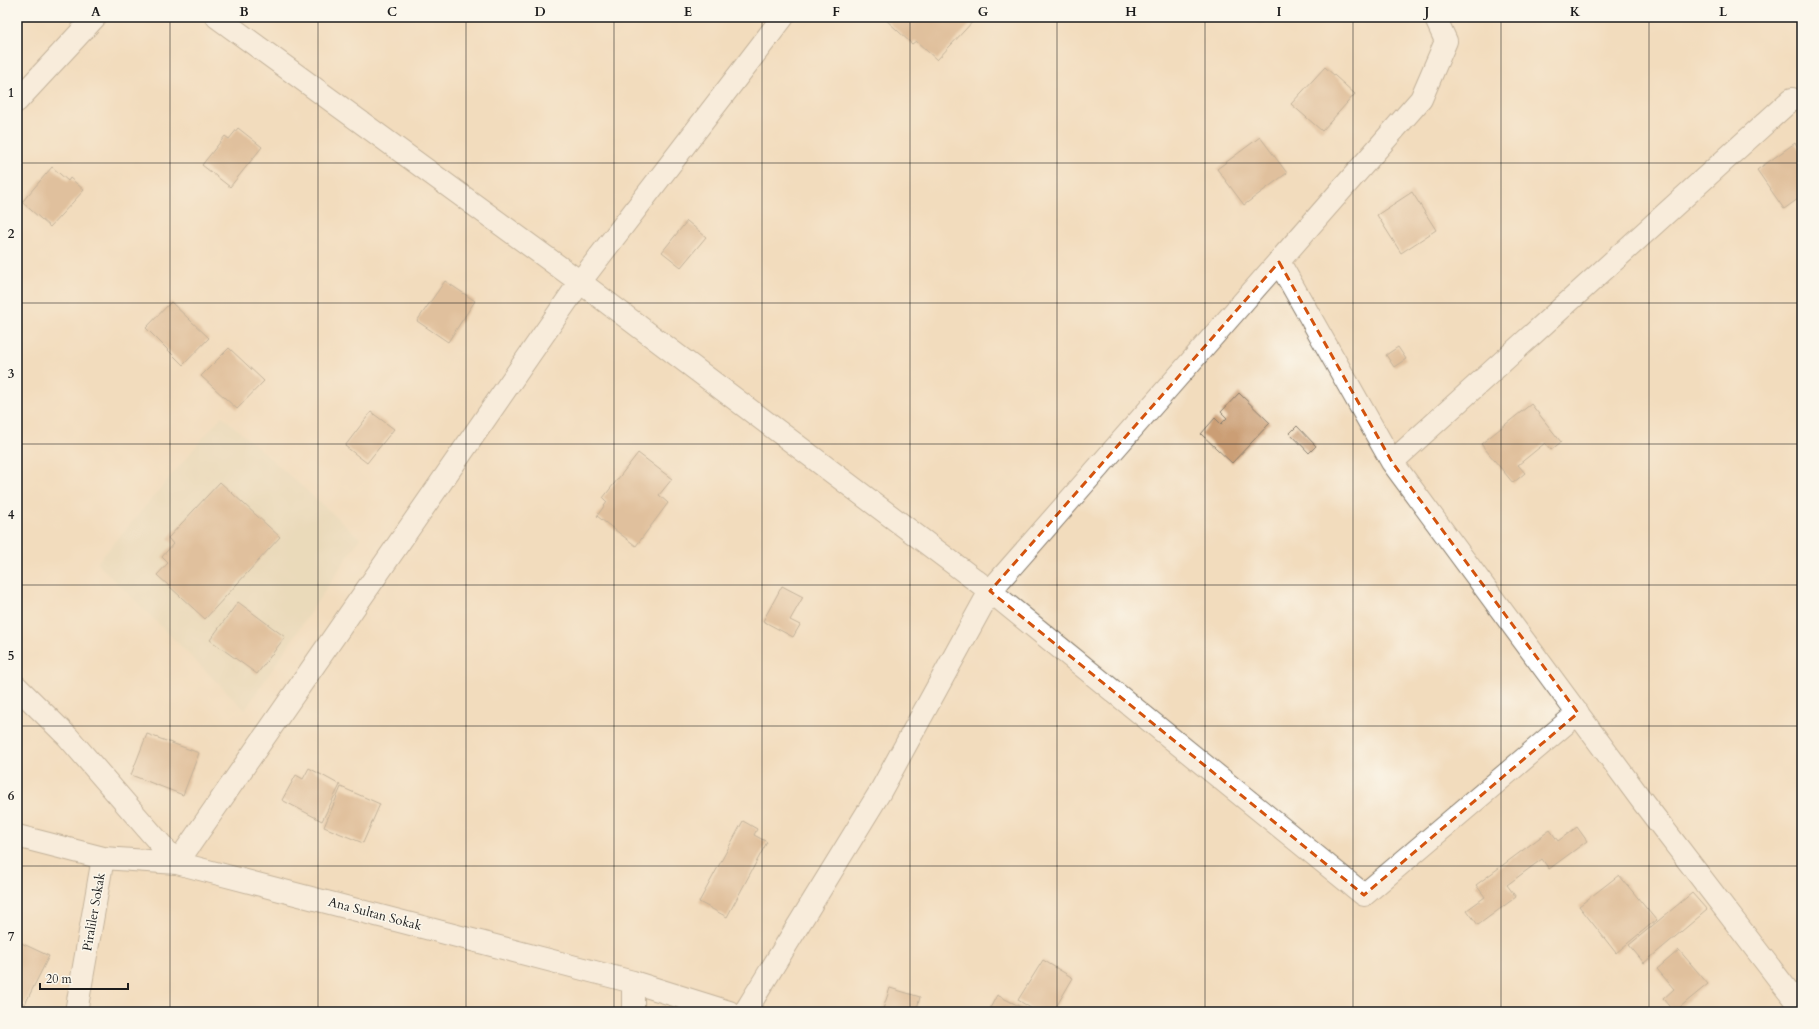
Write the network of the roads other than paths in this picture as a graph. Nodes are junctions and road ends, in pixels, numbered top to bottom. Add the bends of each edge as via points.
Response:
1 (95, 17) edge
2 (217, 17) edge
3 (783, 17) edge
4 (1435, 17) edge
5 (17, 101) edge
6 (1799, 101) edge
7 (1278, 262) junction
8 (580, 282) junction
9 (1392, 462) junction
10 (990, 591) junction
11 (17, 687) edge
12 (1578, 713) junction
13 (17, 836) edge
14 (103, 858) junction
15 (177, 863) junction
16 (633, 982) junction
17 (1802, 1008) edge
18 (76, 1012) edge
19 (633, 1012) edge
20 (729, 1012) edge
21 (745, 1012) edge
22 (1793, 1012) edge

1 - 5 street
2 - 8 street
3 - 8 street
4 - 7 street via 1446,41 1421,99
6 - 9 street
7 - 9 street
7 - 10 street
8 - 10 street
8 - 15 street
9 - 12 street
10 - 12 street via 1364,895
10 - 21 street via 880,792
11 - 15 street via 68,737
12 - 17 street via 1643,802
13 - 14 street, Ana Sultan Sokak
14 - 15 street, Ana Sultan Sokak
14 - 18 street, Piraliler Sokak
15 - 16 street, Ana Sultan Sokak
16 - 19 street
16 - 20 street, Ana Sultan Sokak
17 - 22 street

